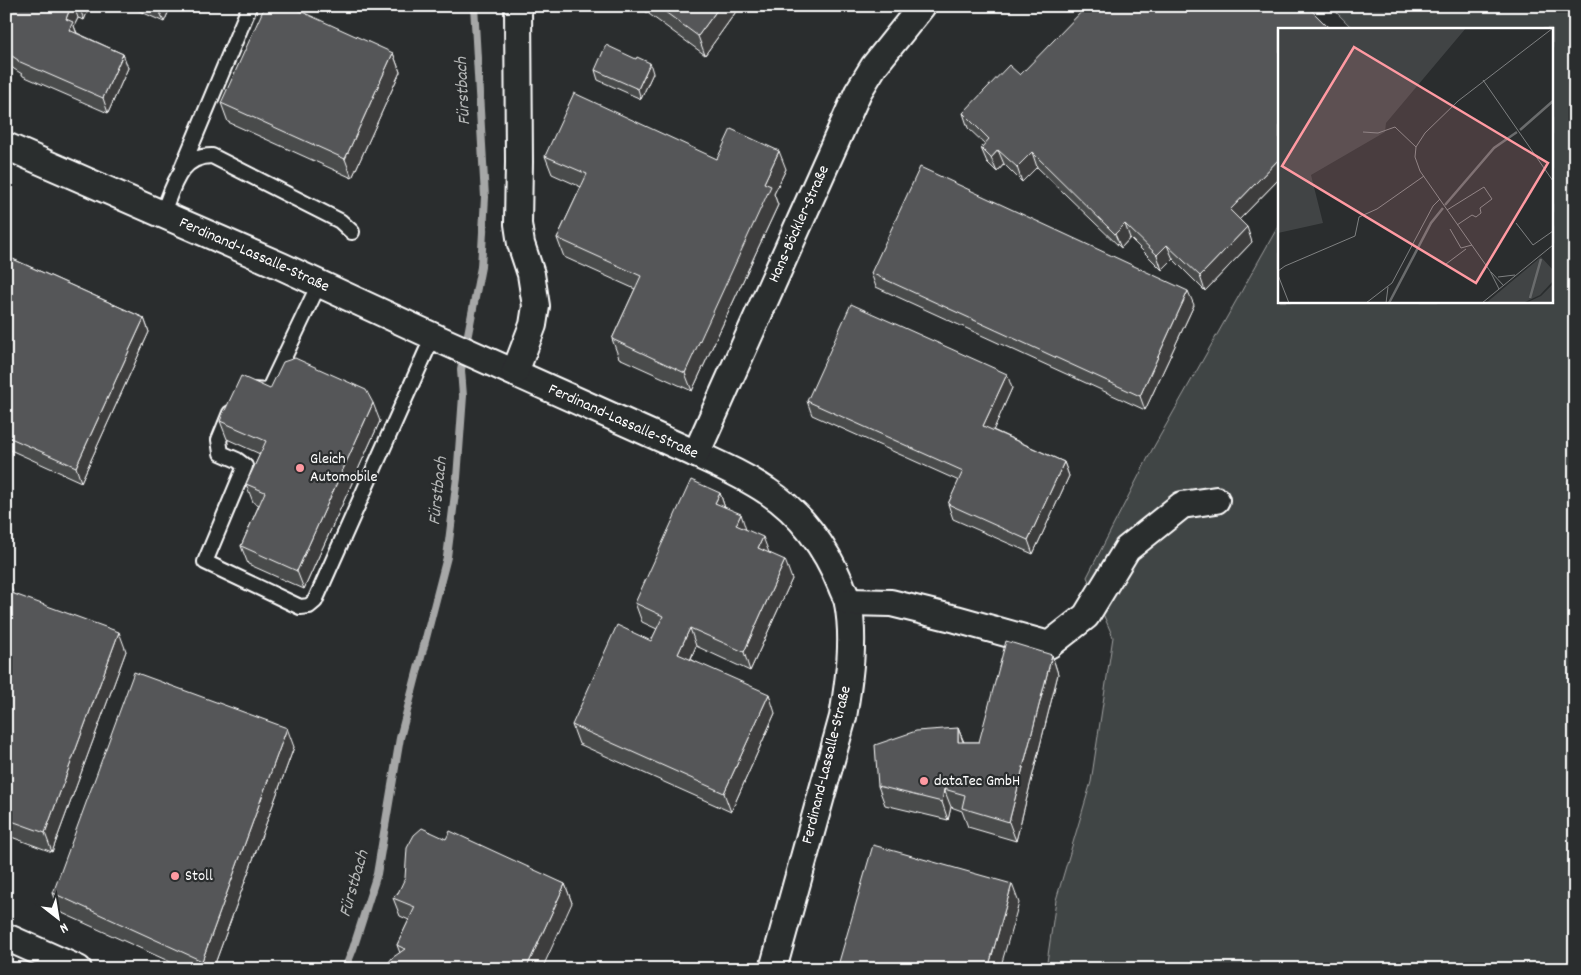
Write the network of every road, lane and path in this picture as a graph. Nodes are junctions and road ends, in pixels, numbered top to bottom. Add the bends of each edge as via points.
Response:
1 (518, 6) edge
2 (922, 6) edge
3 (248, 10) dead end
4 (6, 146) edge
5 (180, 171) junction
6 (162, 215) junction
7 (352, 232) dead end
8 (319, 284) junction
9 (436, 338) junction
10 (516, 372) junction
11 (696, 454) junction
12 (1216, 500) dead end
13 (848, 602) junction
14 (6, 937) edge
15 (78, 969) edge
16 (773, 969) edge

1 - 10 street via 518,224 536,306 533,326
2 - 11 street, Hans-Böckler-Straße via 874,66 858,92
3 - 5 lane
4 - 6 street, Ferdinand-Lassalle-Straße
5 - 6 lane
5 - 7 lane via 195,158 212,156 340,220
6 - 8 street, Ferdinand-Lassalle-Straße
8 - 9 street, Ferdinand-Lassalle-Straße
8 - 9 lane via 268,391 244,389 238,395 219,440 221,453 245,466 205,562 300,606 309,606 315,600
9 - 10 street, Ferdinand-Lassalle-Straße
10 - 11 street, Ferdinand-Lassalle-Straße
11 - 13 street, Ferdinand-Lassalle-Straße via 769,492 793,513 832,563
12 - 13 street via 1182,505 1127,549 1086,616 1049,645 891,603
13 - 16 street, Ferdinand-Lassalle-Straße via 851,642 843,717
14 - 15 street

